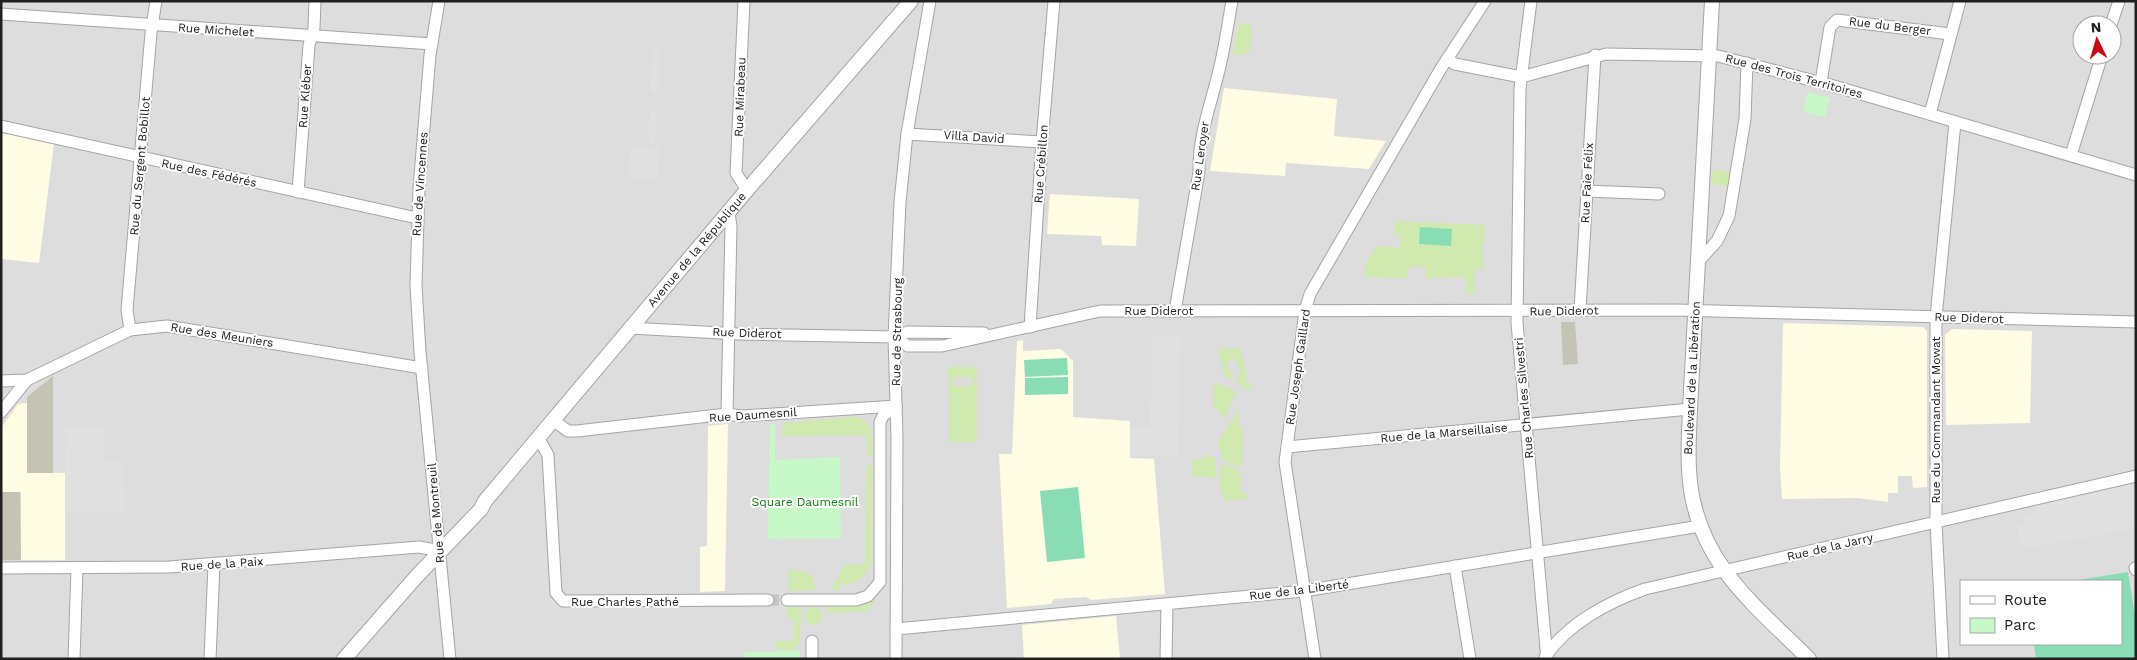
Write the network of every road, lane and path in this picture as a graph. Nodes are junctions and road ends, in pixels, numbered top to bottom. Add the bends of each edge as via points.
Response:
1 (156, 1) edge
2 (315, 1) edge
3 (439, 1) edge
4 (744, 1) edge
5 (911, 1) edge
6 (918, 1) edge
7 (1054, 1) edge
8 (1232, 1) edge
9 (1485, 1) edge
10 (1531, 1) edge
11 (1712, 1) edge
12 (1960, 1) edge
13 (2119, 1) edge
14 (929, 5) edge
15 (1, 14) edge
16 (2114, 15) edge
17 (152, 26) junction
18 (1950, 34) junction
19 (311, 37) junction
20 (432, 44) junction
21 (1595, 55) junction
22 (1708, 56) junction
23 (1446, 58) junction
24 (1747, 63) junction
25 (2099, 65) edge
26 (1521, 77) junction
27 (1821, 82) junction
28 (1930, 114) junction
29 (1955, 123) junction
30 (1, 126) edge
31 (907, 134) junction
32 (1042, 142) junction
33 (2071, 156) junction
34 (140, 158) junction
35 (2136, 175) edge
36 (747, 190) junction
37 (1587, 191) junction
38 (298, 192) junction
39 (1659, 194) dead end
40 (729, 213) junction
41 (417, 218) junction
42 (1699, 261) junction
43 (1580, 310) junction
44 (1695, 310) junction
45 (1175, 311) junction
46 (1305, 311) junction
47 (1517, 311) junction
48 (1936, 317) junction
49 (2136, 322) edge
50 (1030, 327) junction
51 (630, 328) junction
52 (130, 330) junction
53 (730, 333) junction
54 (894, 337) junction
55 (422, 368) junction
56 (27, 380) junction
57 (1, 381) edge
58 (896, 406) junction
59 (1690, 409) junction
60 (1, 412) edge
61 (727, 414) junction
62 (553, 420) junction
63 (1527, 426) junction
64 (538, 437) junction
65 (1287, 447) junction
66 (2136, 476) edge
67 (1936, 522) junction
68 (1700, 526) junction
69 (441, 550) junction
70 (1538, 552) junction
71 (214, 565) junction
72 (1455, 566) junction
73 (1, 568) edge
74 (77, 569) junction
75 (1723, 572) junction
76 (1304, 591) junction
77 (768, 600) tunnel mouth
78 (787, 600) tunnel mouth
79 (1167, 605) junction
80 (896, 629) junction
81 (812, 641) dead end
82 (1546, 658) edge
83 (74, 659) edge
84 (210, 659) edge
85 (344, 659) edge
86 (450, 659) edge
87 (812, 659) edge
88 (896, 659) edge
89 (1166, 659) edge
90 (1315, 659) edge
91 (1470, 659) edge
92 (1809, 659) edge
93 (1943, 659) edge

1 - 17 street, Rue du Sergent Bobillot
2 - 19 street, Rue Kléber
3 - 20 street, Rue de Vincennes
4 - 36 street, Rue Mirabeau via 736,174
5 - 36 street, Avenue de la République
6 - 14 street, Rue de Strasbourg
7 - 32 street, Rue Crébillon
8 - 45 street, Rue Leroyer via 1198,156
9 - 23 street, Rue Joseph Gaillard
10 - 26 street, Rue Charles Silvestri
11 - 22 street, Boulevard de la Libération
12 - 18 street
13 - 16 street
14 - 31 street, Rue de Strasbourg
15 - 17 street, Rue Michelet
17 - 19 street, Rue Michelet
17 - 34 street, Rue du Sergent Bobillot
18 - 27 street, Rue du Berger via 1837,20 1830,27
18 - 28 street
19 - 20 street, Rue Michelet
19 - 38 street, Rue Kléber
20 - 41 street, Rue de Vincennes
21 - 22 street, Rue des Trois Territoires
21 - 26 street, Rue des Trois Territoires
21 - 37 street, Rue Faie Félix
22 - 24 street, Rue des Trois Territoires
22 - 42 street, Boulevard de la Libération
23 - 26 street, Rue des Trois Territoires via 1456,64
23 - 46 street, Rue Joseph Gaillard via 1310,294
24 - 27 street, Rue des Trois Territoires
24 - 42 street via 1745,119 1729,216 1717,242
25 - 33 street
26 - 47 street, Rue Charles Silvestri
27 - 28 street, Rue des Trois Territoires
28 - 29 street, Rue des Trois Territoires
29 - 33 street, Rue des Trois Territoires
29 - 48 street, Rue du Commandant Mowat
30 - 34 street, Rue des Fédérés
31 - 32 street, Villa David
31 - 54 street, Rue de Strasbourg via 900,202
32 - 50 street, Rue Crébillon
33 - 35 street, Rue des Trois Territoires
34 - 38 street, Rue des Fédérés
34 - 52 street, Rue du Sergent Bobillot via 127,310
36 - 40 street, Avenue de la République
37 - 39 street
37 - 43 street, Rue Faie Félix
38 - 41 street, Rue des Fédérés
40 - 51 street, Avenue de la République
40 - 53 street
41 - 55 street, Rue de Vincennes via 416,285
42 - 44 street, Boulevard de la Libération
43 - 44 street, Rue Diderot
43 - 47 street, Rue Diderot
44 - 48 street, Rue Diderot
44 - 59 street, Boulevard de la Libération
45 - 46 street, Rue Diderot
45 - 50 street, Rue Diderot via 1100,311
46 - 47 street, Rue Diderot
46 - 65 street, Rue Joseph Gaillard
47 - 63 street, Rue Charles Silvestri
48 - 49 street, Rue Diderot
48 - 67 street, Rue du Commandant Mowat
50 - 54 street, Rue Diderot via 942,346 908,346
51 - 53 street, Rue Diderot
51 - 62 street, Avenue de la République
52 - 55 street, Rue des Meuniers via 167,326
52 - 56 street, Rue des Meuniers
53 - 54 street, Rue Diderot
53 - 61 street
54 - 58 street, Rue de Strasbourg
55 - 69 street, Rue de Montreuil
56 - 57 street, Rue des Meuniers
56 - 60 street
58 - 61 street, Rue Daumesnil via 741,416
58 - 78 street via 880,422 880,582 868,596 856,600
58 - 80 street, Rue de Strasbourg
59 - 63 street, Rue de la Marseillaise
59 - 68 street, Boulevard de la Libération via 1690,481
61 - 62 street, Rue Daumesnil via 577,431 568,431
62 - 64 street, Avenue de la République
63 - 65 street, Rue de la Marseillaise
63 - 70 street, Rue Charles Silvestri
64 - 69 street, Avenue de la République via 472,520
64 - 77 street, Rue Charles Pathé via 548,455 556,593 563,601
65 - 76 street, Rue Joseph Gaillard via 1285,462
66 - 67 street, Rue de la Jarry
67 - 75 street, Rue de la Jarry
67 - 93 street, Rue du Commandant Mowat
68 - 70 street, Rue de la Liberté
68 - 75 street, Boulevard de la Libération
69 - 71 street, Rue de la Paix via 419,547
69 - 85 street, Avenue de la République
69 - 86 street, Rue de Montreuil
70 - 72 street, Rue de la Liberté
70 - 82 street, Rue Charles Silvestri
71 - 74 street, Rue de la Paix
71 - 84 street
72 - 76 street, Rue de la Liberté
72 - 91 street
73 - 74 street, Rue de la Paix
74 - 83 street
75 - 82 street, Rue de la Jarry via 1645,589 1620,598 1574,626
75 - 92 street, Boulevard de la Libération
76 - 79 street, Rue de la Liberté
76 - 90 street, Rue Joseph Gaillard
79 - 80 street, Rue de la Liberté
79 - 89 street
80 - 88 street, Rue de Strasbourg
81 - 87 street

